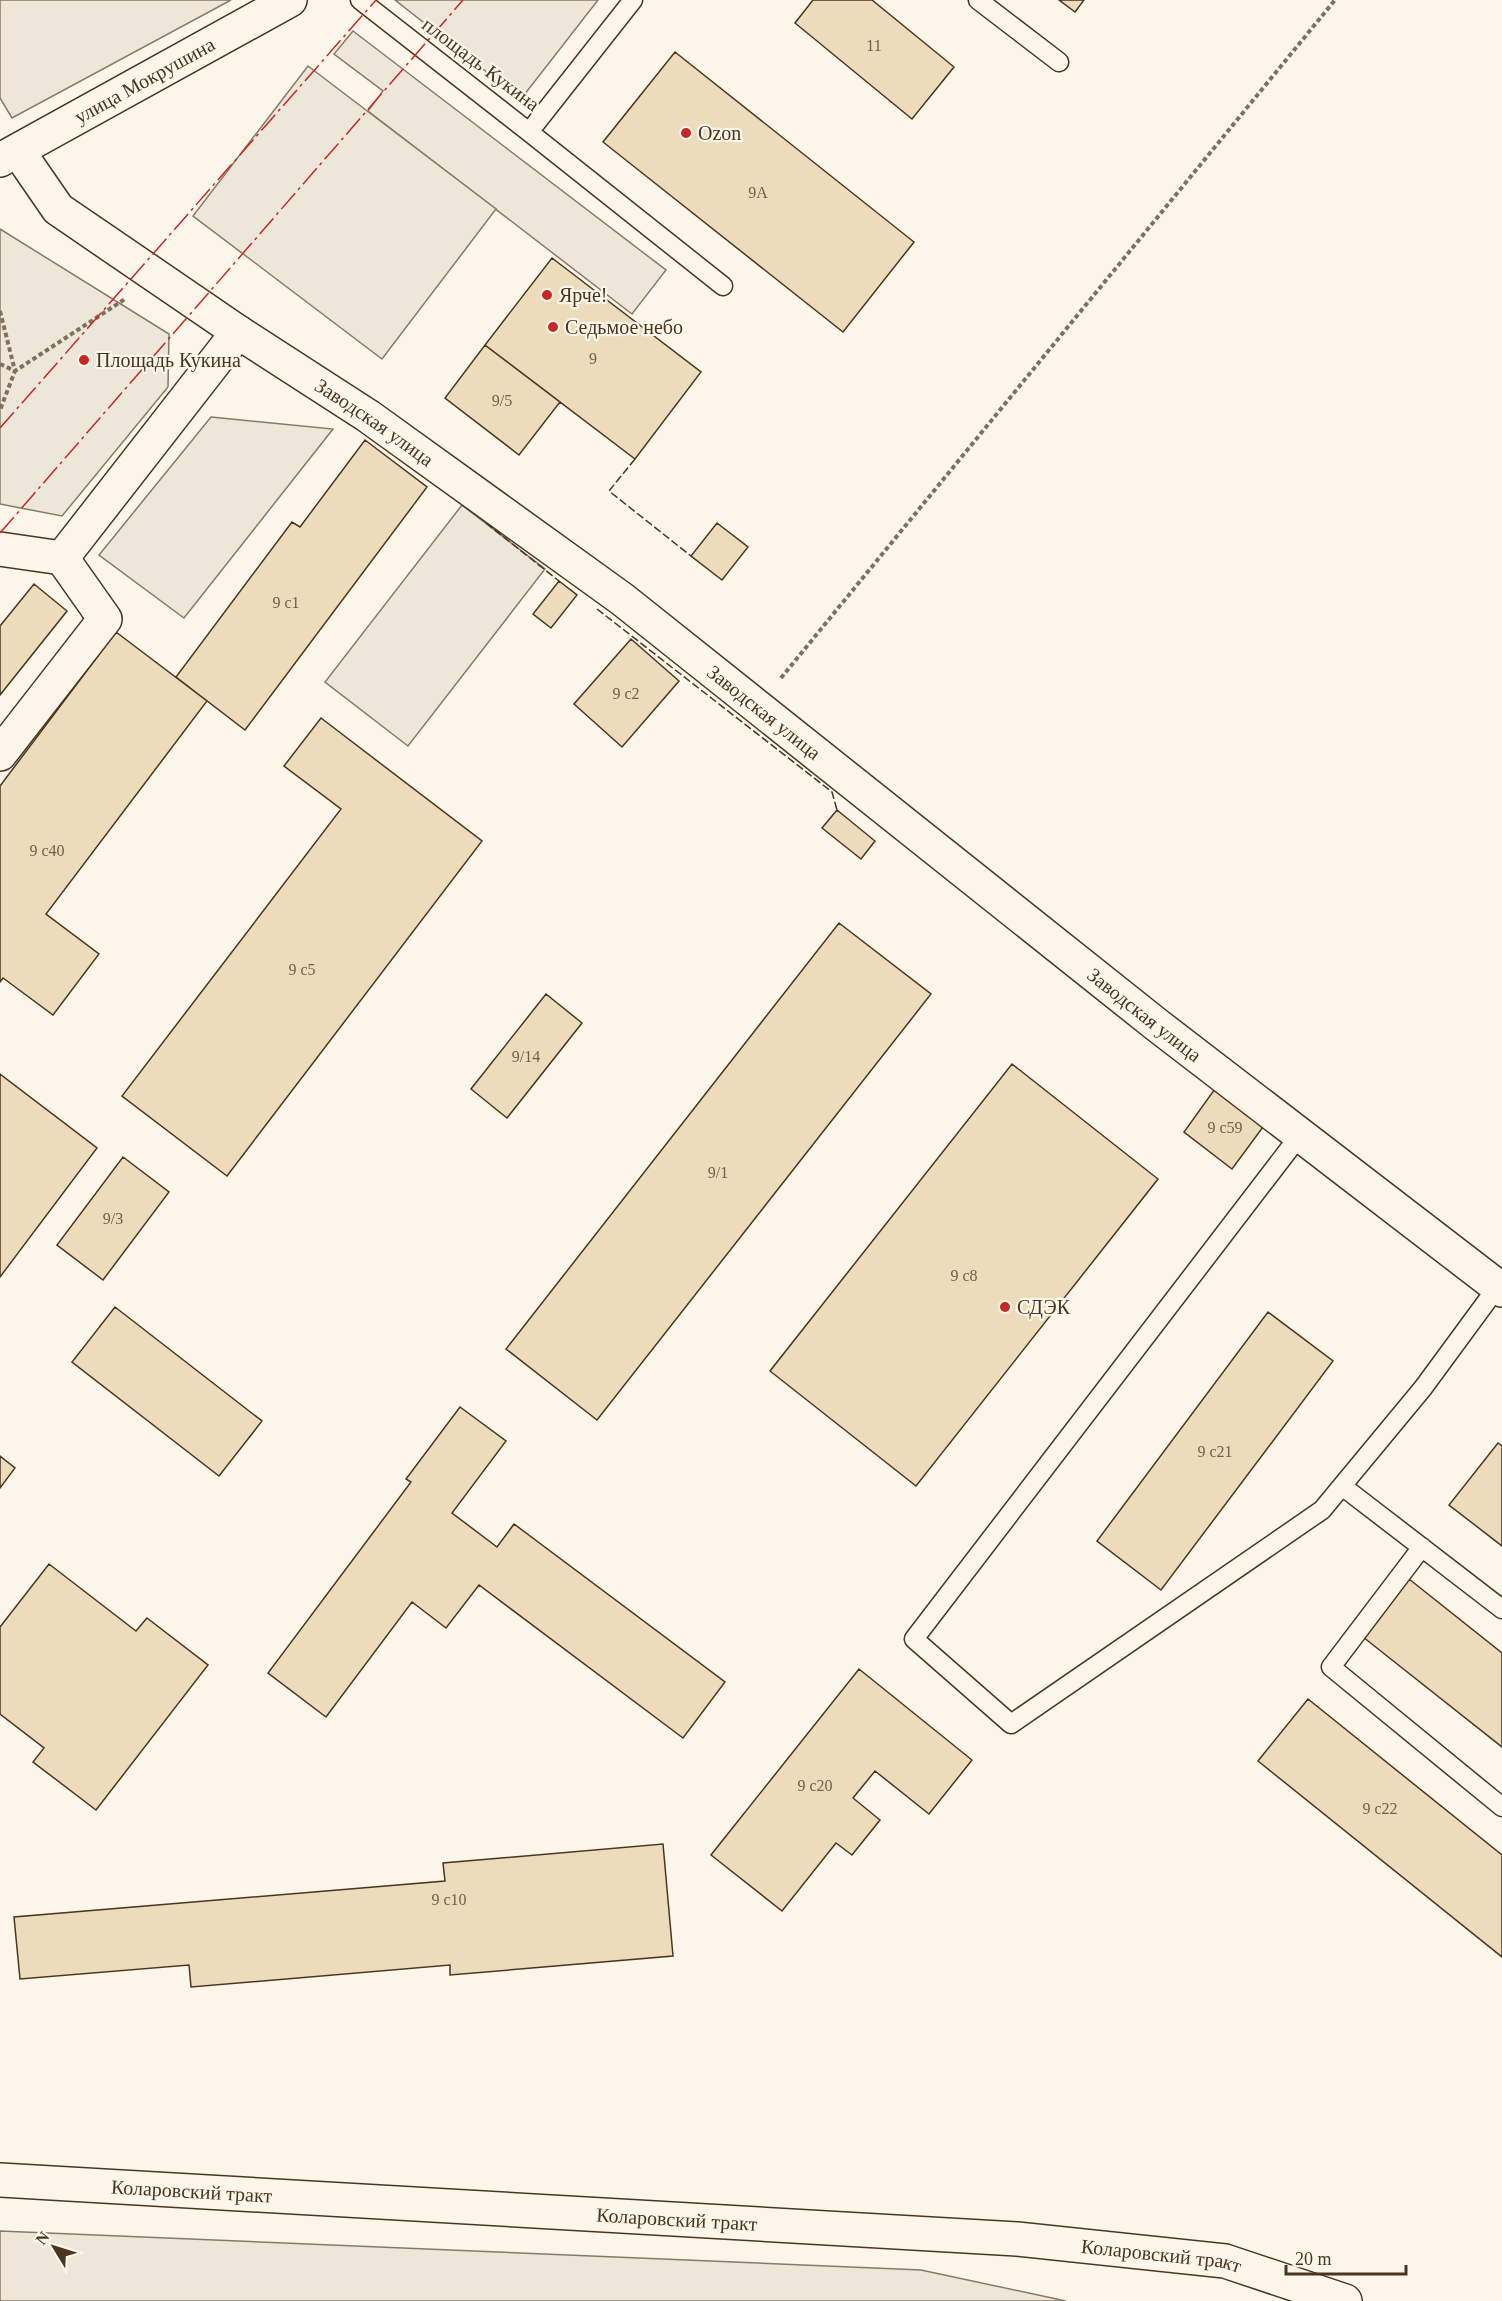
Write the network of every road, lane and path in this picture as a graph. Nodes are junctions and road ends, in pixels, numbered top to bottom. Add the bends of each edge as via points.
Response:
1 (290, 0) edge
2 (360, 0) edge
3 (633, 0) edge
4 (978, 0) edge
5 (1335, 0) edge
6 (1059, 62) dead end
7 (529, 132) junction
8 (9, 156) edge
9 (158, 277) junction
10 (723, 286) dead end
11 (0, 311) edge
12 (238, 332) junction
13 (0, 364) edge
14 (15, 371) junction
15 (0, 410) edge
16 (0, 549) edge
17 (62, 558) junction
18 (757, 707) junction
19 (0, 754) edge
20 (1300, 1135) junction
21 (1500, 1288) edge
22 (1342, 1486) junction
23 (1422, 1547) junction
24 (1502, 1609) edge
25 (1502, 1807) edge
26 (0, 2180) edge
27 (1346, 2301) edge

1 - 8 street, улица Мокрушина
2 - 7 lane, площадь Кукина
3 - 7 lane, площадь Кукина
4 - 6 lane
5 - 18 path
7 - 10 lane
8 - 9 street, Заводская улица via 58,209
9 - 12 street, Заводская улица
9 - 14 path
11 - 14 path
12 - 17 street
12 - 18 street, Заводская улица via 368,416 487,501 621,599
13 - 14 path
14 - 15 path
16 - 17 street
17 - 19 street via 105,619
18 - 20 street, Заводская улица
20 - 21 street, Заводская улица
20 - 22 lane via 914,1639 1011,1724 1322,1510
21 - 22 lane
22 - 23 lane
23 - 24 lane
23 - 25 lane via 1331,1667
26 - 27 street, Коларовский тракт via 1017,2239 1225,2260

